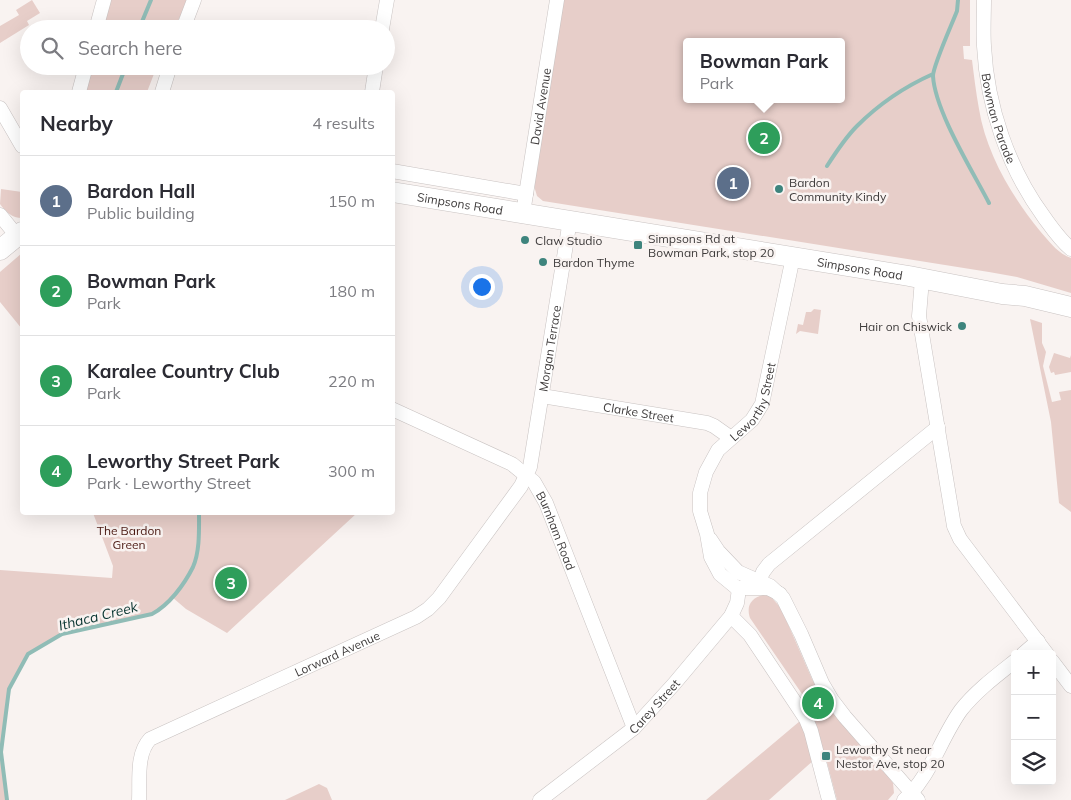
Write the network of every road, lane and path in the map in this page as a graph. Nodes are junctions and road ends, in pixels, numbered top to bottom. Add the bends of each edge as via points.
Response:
1 (104, 0) edge
2 (194, 0) edge
3 (387, 0) edge
4 (557, 0) edge
5 (984, 0) edge
6 (98, 20) edge
7 (186, 20) edge
8 (384, 20) edge
9 (84, 75) edge
10 (167, 75) edge
11 (375, 75) edge
12 (80, 90) edge
13 (163, 90) edge
14 (372, 90) edge
15 (0, 108) edge
16 (20, 143) edge
17 (395, 172) edge
18 (395, 192) edge
19 (524, 204) junction
20 (0, 215) edge
21 (570, 220) junction
22 (1050, 224) junction
23 (20, 234) edge
24 (1071, 238) edge
25 (1071, 249) edge
26 (0, 250) edge
27 (793, 258) junction
28 (922, 279) junction
29 (1002, 294) junction
30 (1071, 307) edge
31 (1071, 318) edge
32 (542, 396) junction
33 (395, 410) edge
34 (938, 427) junction
35 (731, 438) junction
36 (527, 475) junction
37 (707, 534) junction
38 (759, 582) junction
39 (739, 589) junction
40 (780, 594) junction
41 (731, 616) junction
42 (1038, 641) junction
43 (1028, 650) edge
44 (1044, 650) edge
45 (1011, 664) edge
46 (1056, 666) edge
47 (1071, 686) edge
48 (634, 728) junction
49 (911, 798) edge
50 (139, 800) edge
51 (540, 800) edge
52 (829, 800) edge

1 - 6 street
2 - 7 street
3 - 8 street
4 - 19 street, David Avenue
5 - 22 street, Bowman Parade via 984,46 997,122 1018,174
9 - 12 street
10 - 13 street
11 - 14 street
15 - 16 street
17 - 19 street
18 - 19 main road, Simpsons Road
19 - 21 main road, Simpsons Road
20 - 23 street
21 - 27 main road, Simpsons Road
21 - 32 street, Morgan Terrace
22 - 24 street, Bowman Parade
22 - 25 street, Bowman Parade
23 - 26 main road
27 - 28 main road, Simpsons Road
27 - 35 street, Leworthy Street via 762,404 752,420
28 - 29 main road, Simpsons Road
28 - 34 street via 919,316
29 - 30 main road
29 - 31 main road
32 - 35 street, Clarke Street via 707,423
32 - 36 street, Morgan Terrace
33 - 36 street, Burnham Road via 512,464
34 - 38 street via 769,564
34 - 42 street via 956,531
35 - 37 street, Leworthy Street via 716,452 702,483 699,501
36 - 48 street, Burnham Road via 546,503
36 - 50 street, Lorward Avenue via 445,591 428,609 150,739 142,751
37 - 38 street, Leworthy Street via 718,552 736,570
37 - 39 street, Leworthy Street via 715,566 726,581
38 - 39 street
38 - 40 street, Leworthy Street
39 - 40 street via 768,588
39 - 41 street, Carey Street
40 - 49 street via 832,700
41 - 48 street, Carey Street
41 - 52 street via 755,641 806,719
42 - 43 street
42 - 44 street
45 - 49 street via 961,710
46 - 47 street
48 - 51 street, Carey Street

